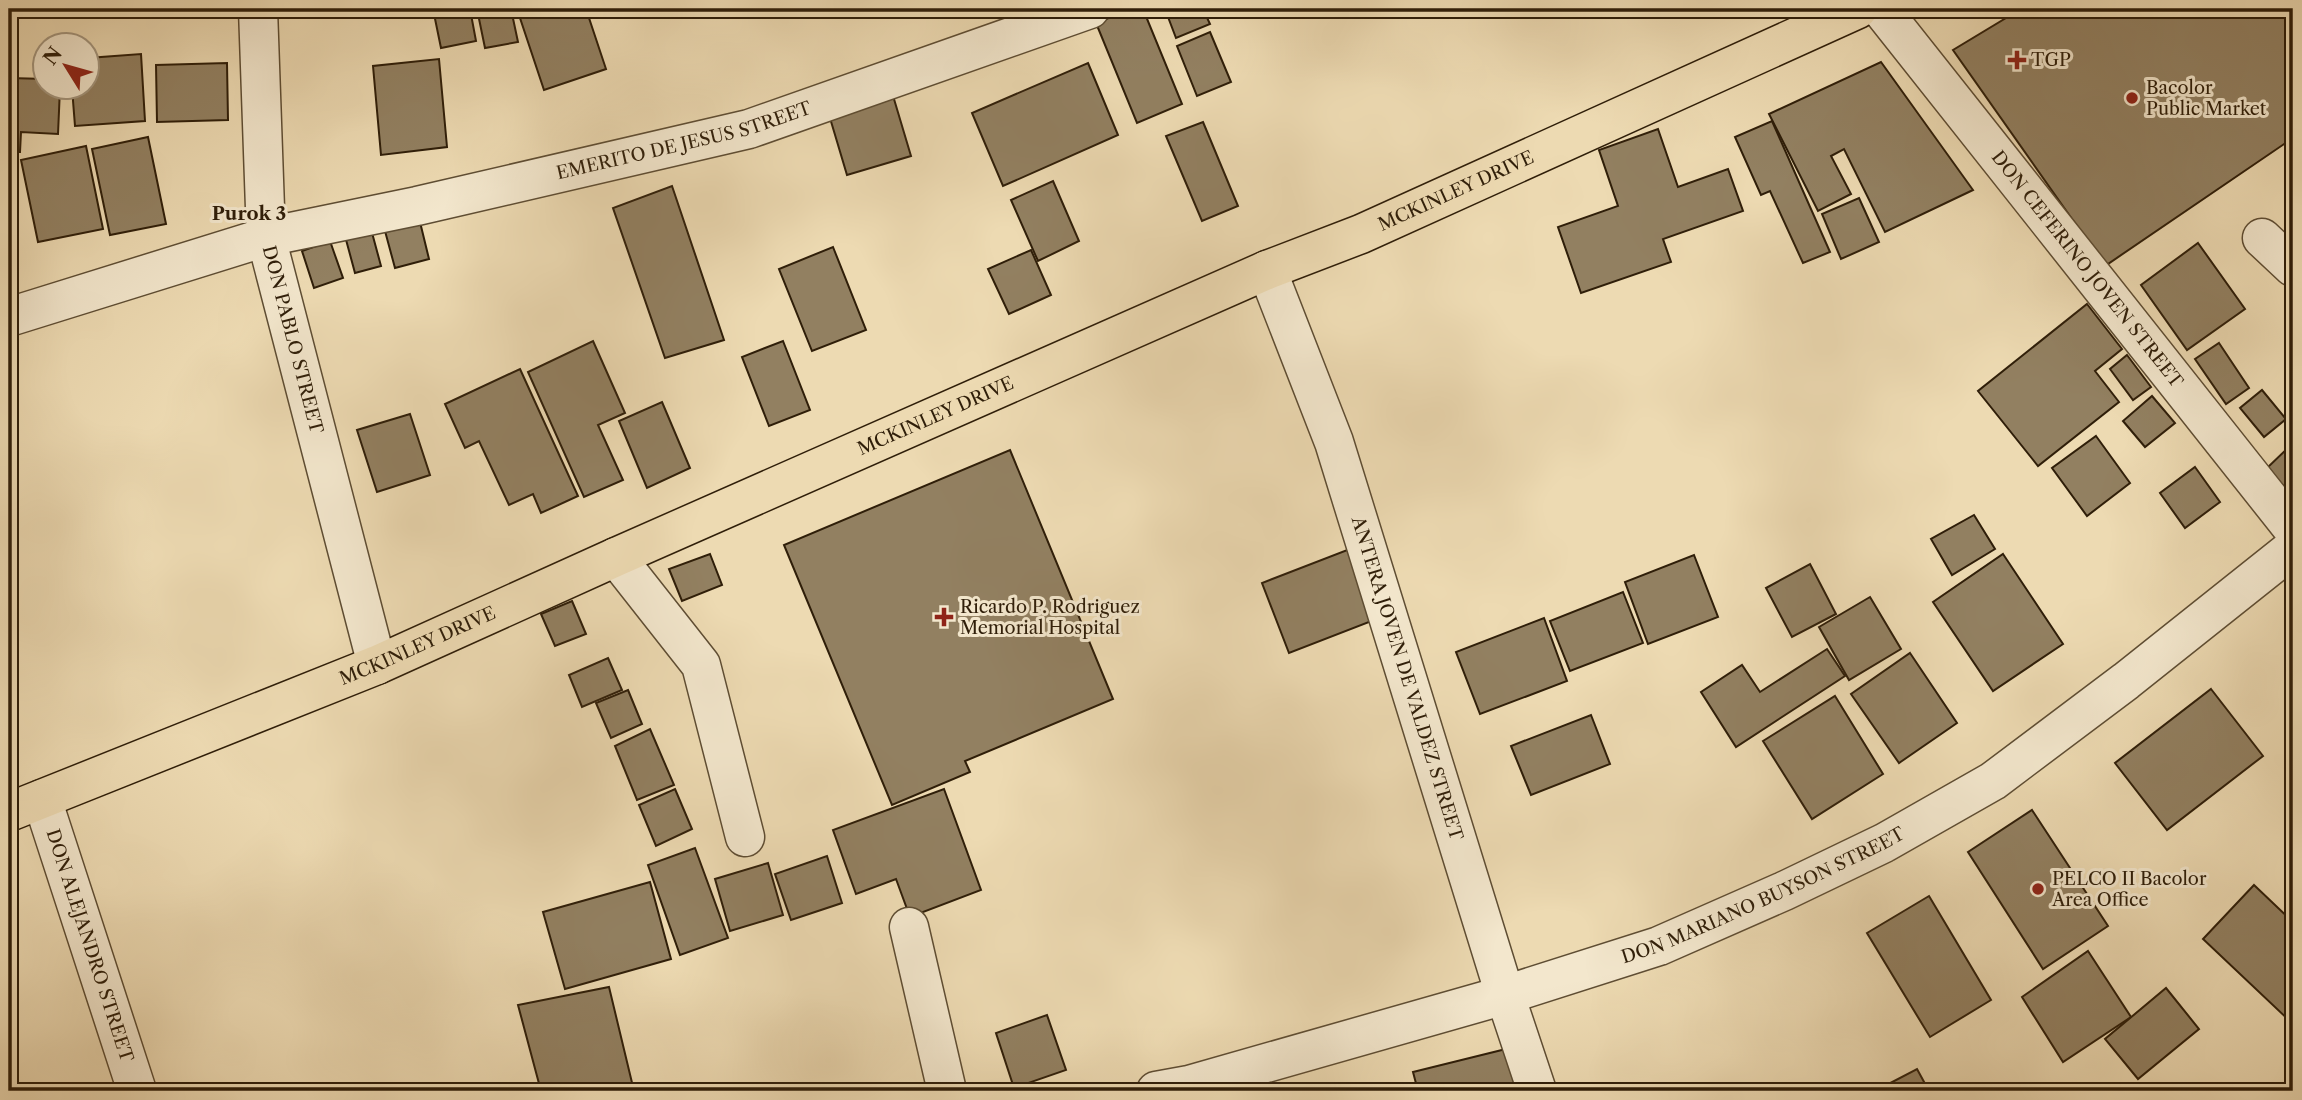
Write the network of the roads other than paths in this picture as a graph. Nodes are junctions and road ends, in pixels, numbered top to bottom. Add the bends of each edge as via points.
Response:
1 (258, 9) edge
2 (1090, 9) edge
3 (1857, 9) edge
4 (1881, 9) edge
5 (266, 236) junction
6 (2262, 238) dead end
7 (2293, 267) edge
8 (1267, 270) junction
9 (9, 317) edge
10 (2293, 529) edge
11 (2293, 548) edge
12 (616, 557) junction
13 (377, 665) junction
14 (25, 806) edge
15 (745, 837) dead end
16 (909, 928) dead end
17 (1505, 995) junction
18 (137, 1091) edge
19 (947, 1091) edge
20 (1156, 1091) edge
21 (1537, 1091) edge

1 - 5 street, DON PABLO STREET
2 - 5 street, EMERITO DE JESUS STREET via 749,129
3 - 8 main road, MCKINLEY DRIVE via 1361,234
4 - 10 street, DON CEFERINO JOVEN STREET
5 - 9 street, EMERITO DE JESUS STREET
5 - 13 street, DON PABLO STREET
6 - 7 street
8 - 12 main road, MCKINLEY DRIVE
8 - 17 street, ANTERA JOVEN DE VALDEZ STREET via 1334,442
11 - 17 street, DON MARIANO BUYSON STREET via 1993,781 1884,843 1659,946
12 - 13 main road, MCKINLEY DRIVE
12 - 15 street via 701,665
13 - 14 main road, MCKINLEY DRIVE
14 - 18 street, DON ALEJANDRO STREET
16 - 19 street
17 - 20 street, DON MARIANO BUYSON STREET
17 - 21 street, ANTERA JOVEN DE VALDEZ STREET

